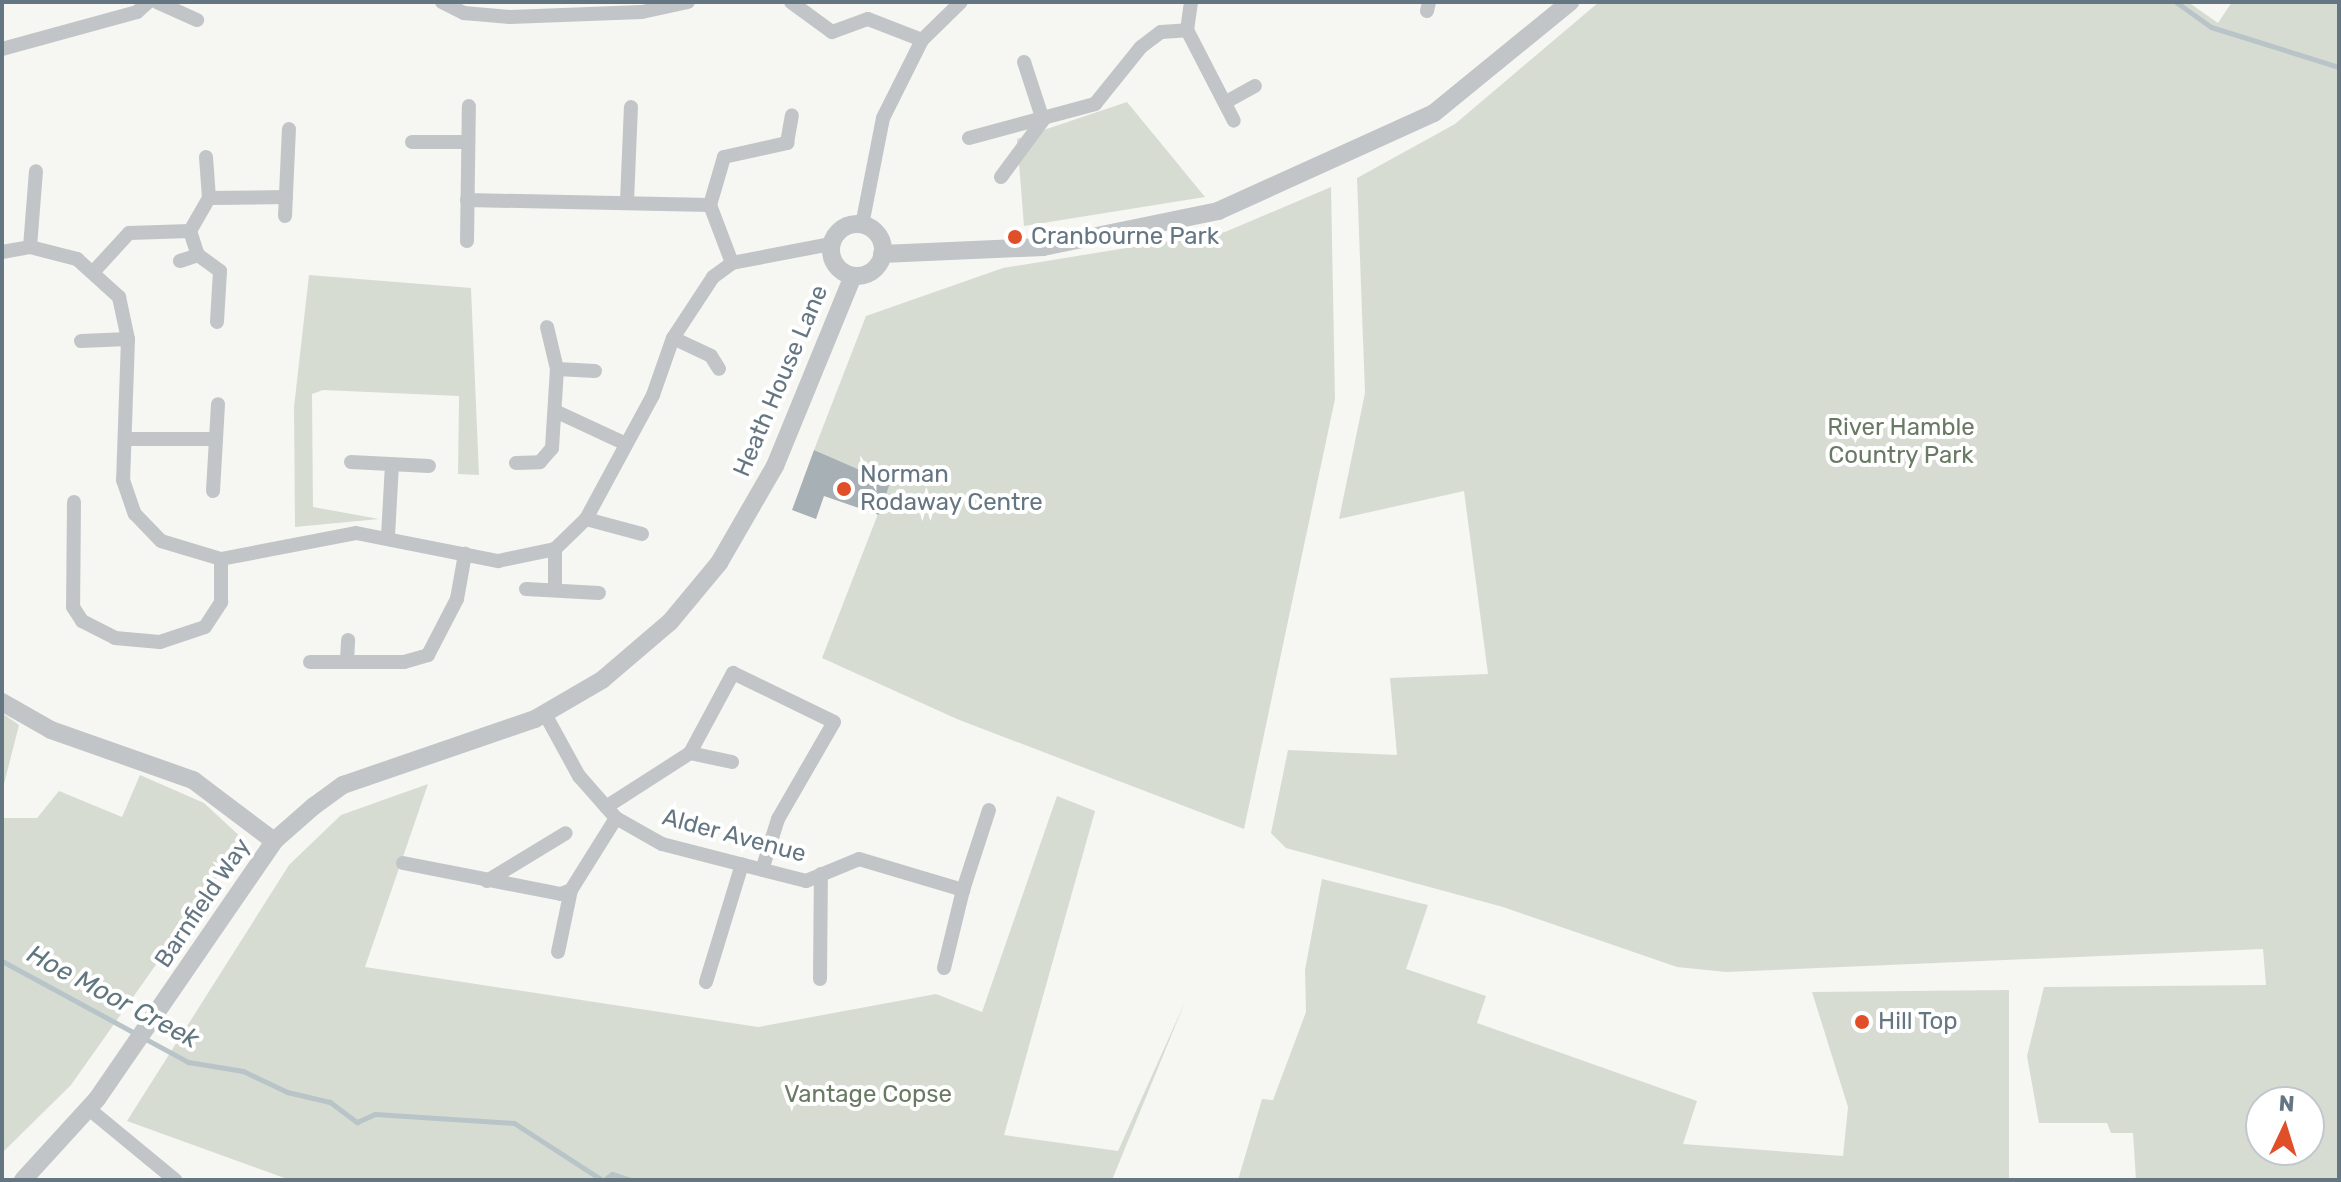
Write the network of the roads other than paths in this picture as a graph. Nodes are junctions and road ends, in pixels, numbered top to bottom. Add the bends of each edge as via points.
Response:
1 (148, 2) edge
2 (157, 2) edge
3 (442, 2) edge
4 (688, 2) edge
5 (791, 2) edge
6 (961, 2) edge
7 (1191, 2) edge
8 (1570, 2) edge
9 (546, 9) edge
10 (197, 20) dead end
11 (1187, 30) junction
12 (922, 40) junction
13 (2, 49) edge
14 (1024, 62) dead end
15 (1255, 86) dead end
16 (1226, 102) junction
17 (469, 106) dead end
18 (631, 107) dead end
19 (792, 115) dead end
20 (1043, 120) junction
21 (1234, 121) dead end
22 (289, 129) dead end
23 (969, 138) dead end
24 (412, 142) dead end
25 (466, 142) junction
26 (206, 157) dead end
27 (36, 171) dead end
28 (1001, 177) dead end
29 (286, 197) junction
30 (209, 198) junction
31 (467, 200) junction
32 (627, 201) junction
33 (710, 205) junction
34 (285, 216) dead end
35 (862, 225) junction
36 (190, 231) junction
37 (467, 241) dead end
38 (831, 244) junction
39 (30, 247) junction
40 (2, 252) edge
41 (882, 254) junction
42 (198, 255) junction
43 (180, 261) dead end
44 (732, 263) junction
45 (96, 269) junction
46 (853, 276) junction
47 (217, 322) dead end
48 (547, 327) dead end
49 (673, 338) junction
50 (128, 339) junction
51 (81, 341) dead end
52 (718, 360) dead end
53 (557, 369) junction
54 (595, 371) dead end
55 (218, 404) dead end
56 (555, 411) junction
57 (125, 439) junction
58 (216, 439) junction
59 (626, 444) junction
60 (351, 462) dead end
61 (516, 463) dead end
62 (392, 465) junction
63 (429, 466) dead end
64 (213, 491) dead end
65 (74, 502) dead end
66 (586, 519) junction
67 (642, 534) dead end
68 (388, 536) junction
69 (555, 549) junction
70 (465, 554) junction
71 (221, 559) junction
72 (526, 589) dead end
73 (555, 589) junction
74 (599, 593) dead end
75 (348, 640) dead end
76 (347, 661) junction
77 (310, 662) dead end
78 (2, 702) edge
79 (545, 714) junction
80 (690, 753) junction
81 (732, 762) dead end
82 (989, 810) dead end
83 (611, 813) junction
84 (566, 833) dead end
85 (274, 841) junction
86 (403, 863) dead end
87 (742, 864) junction
88 (762, 870) junction
89 (821, 874) junction
90 (487, 881) junction
91 (571, 890) junction
92 (963, 890) junction
93 (558, 952) dead end
94 (944, 968) dead end
95 (820, 979) dead end
96 (706, 982) dead end
97 (93, 1104) junction
98 (23, 1180) edge
99 (175, 1180) edge

1 - 13 street
2 - 10 street
3 - 9 street via 464,13
4 - 9 street via 642,12
5 - 12 street via 832,32 868,19
6 - 12 street
7 - 11 street
8 - 41 street via 1434,113 1218,211 1043,247
11 - 16 street
11 - 20 street via 1161,32 1141,47 1095,104
12 - 35 street via 883,118
14 - 20 street
15 - 16 street
16 - 21 street
17 - 25 street
18 - 32 street
19 - 33 street via 787,143 724,157
20 - 23 street
20 - 28 street
22 - 29 street
24 - 25 street
25 - 31 street
26 - 30 street
27 - 39 street
29 - 30 street
29 - 34 street
30 - 36 street
31 - 32 street
31 - 37 street
32 - 33 street
33 - 44 street
35 - 38 street via 841,229
35 - 41 street via 877,234
36 - 42 street
36 - 45 street via 129,233
38 - 44 street
38 - 46 street via 837,267
39 - 40 street
39 - 45 street
41 - 46 street via 874,269
42 - 43 street
42 - 47 street via 220,271
44 - 49 street via 713,277
45 - 50 street via 119,297
46 - 79 street, Heath House Lane via 775,466 719,563 670,622 614,670
48 - 53 street
49 - 52 street
49 - 59 street
50 - 51 street
50 - 57 street
53 - 54 street
53 - 56 street
55 - 58 street
56 - 59 street
56 - 61 street via 552,448 540,462
57 - 58 street
57 - 71 street via 123,480 135,514 177,551
58 - 64 street
59 - 66 street
60 - 62 street
62 - 63 street
62 - 68 street
65 - 71 street via 82,525 73,607 82,621 115,638 160,642 205,627 221,602
66 - 67 street
66 - 69 street
68 - 70 street
68 - 71 street via 329,533
69 - 70 street via 526,560
69 - 73 street
70 - 76 street via 457,599 428,655
72 - 73 street
73 - 74 street
75 - 76 street
76 - 77 street
78 - 85 street via 51,730 193,780
79 - 83 street, Alder Avenue
79 - 85 street, Heath House Lane via 481,742 343,785
80 - 81 street
80 - 83 street
80 - 88 street via 733,673 834,722 778,819
82 - 92 street
83 - 87 street, Alder Avenue via 662,844
83 - 91 street
84 - 90 street
85 - 97 street, Barnfield Way
86 - 90 street
87 - 88 street, Alder Avenue
87 - 96 street
88 - 89 street, Alder Avenue via 806,881
89 - 92 street, Alder Avenue via 859,859
89 - 95 street
90 - 91 street
91 - 93 street
92 - 94 street
97 - 98 street, Barnfield Way
97 - 99 street

